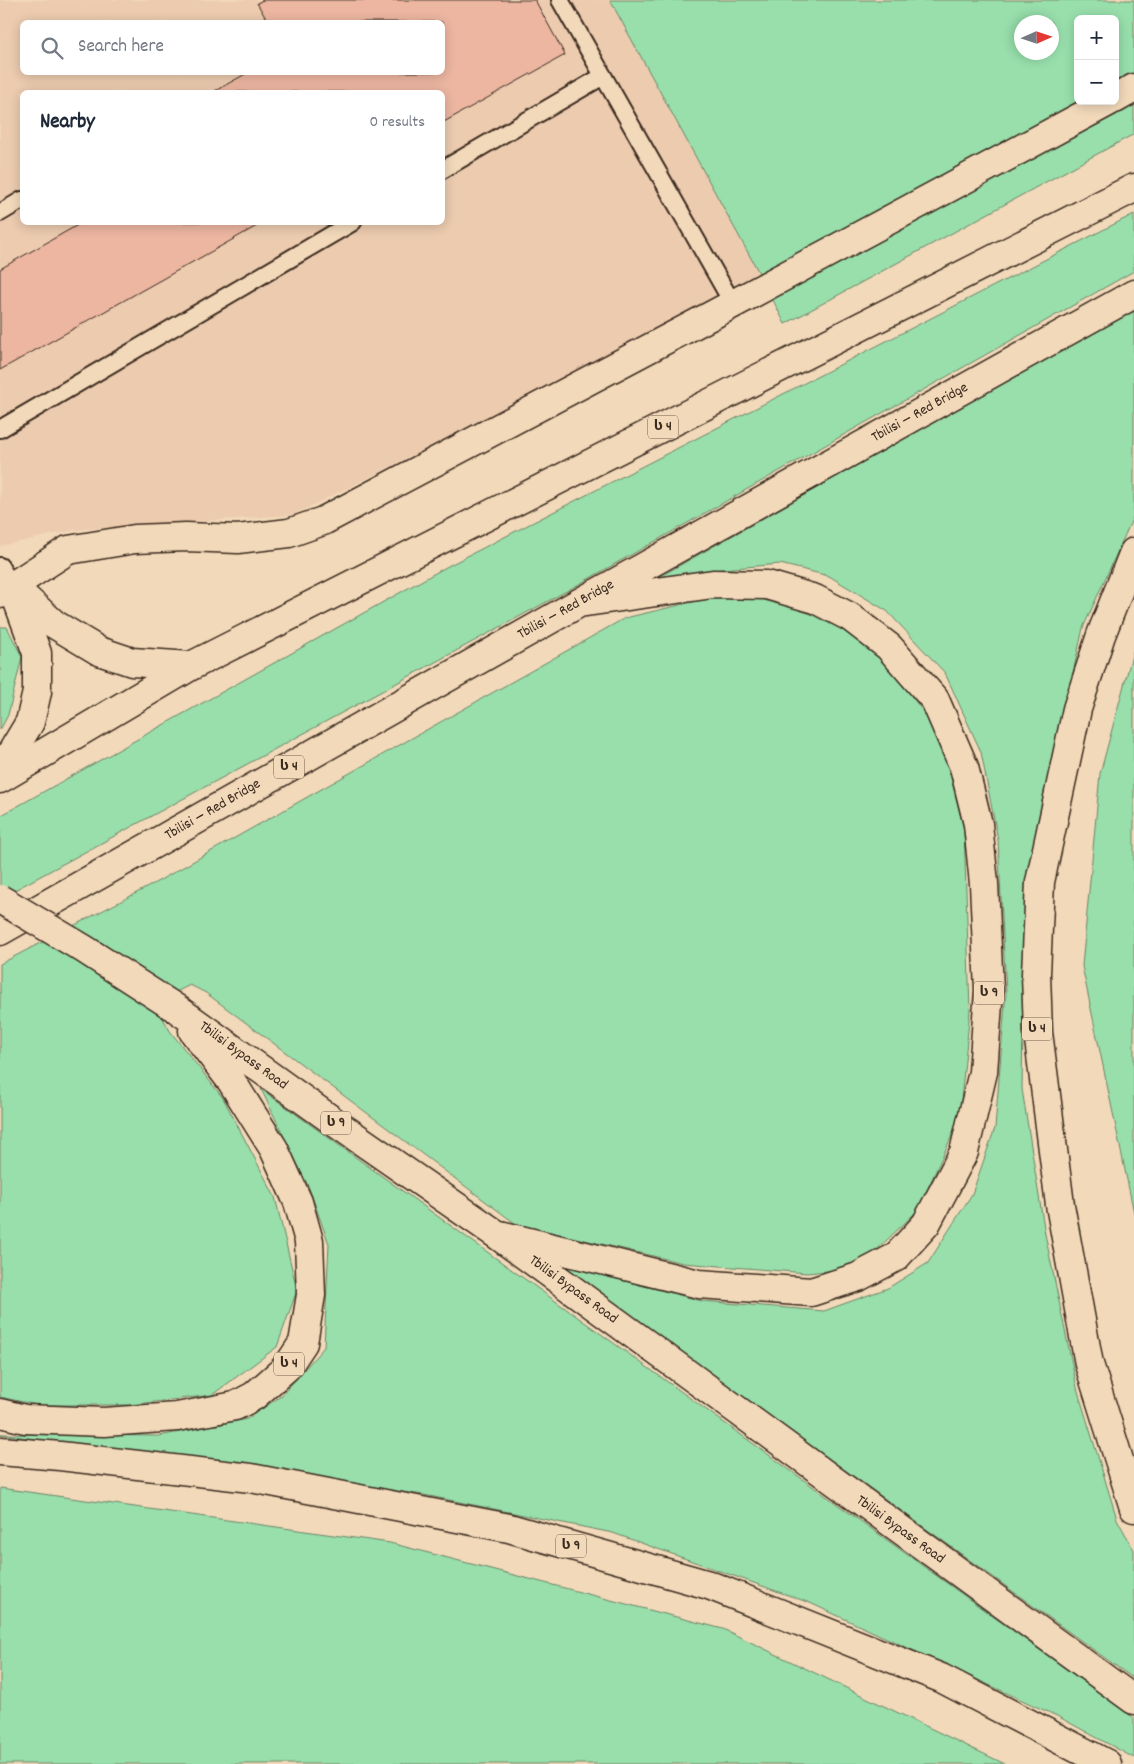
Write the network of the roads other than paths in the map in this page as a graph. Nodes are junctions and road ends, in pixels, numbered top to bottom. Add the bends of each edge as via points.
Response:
1 (560, 0) edge
2 (603, 76) junction
3 (1134, 88) edge
4 (1119, 96) edge
5 (1103, 105) edge
6 (445, 168) edge
7 (1134, 188) edge
8 (20, 201) edge
9 (0, 213) edge
10 (349, 225) edge
11 (1134, 294) edge
12 (733, 304) junction
13 (0, 429) edge
14 (1134, 552) edge
15 (3, 583) edge
16 (578, 603) junction
17 (191, 666) junction
18 (0, 772) edge
19 (0, 779) edge
20 (0, 899) edge
21 (0, 931) edge
22 (177, 1009) junction
23 (496, 1234) junction
24 (0, 1413) edge
25 (0, 1451) edge
26 (1134, 1508) edge
27 (1134, 1700) edge
28 (1107, 1764) edge

1 - 2 lane
2 - 6 lane
2 - 12 lane
3 - 4 main road
5 - 12 main road
7 - 17 main road, ს 4
8 - 9 lane
10 - 13 lane
11 - 16 main road, Tbilisi — Red Bridge / ს 4
12 - 15 main road via 323,521 289,532 238,539 186,537 135,540 68,550
14 - 26 main road, ს 4 via 1076,709 1040,882 1036,974 1038,1032 1058,1186 1089,1364
15 - 17 main road via 54,624 99,651 132,662
15 - 18 main road via 37,653 37,692 30,722
16 - 21 main road, Tbilisi — Red Bridge / ს 4
16 - 23 main road, ს 9 via 713,584 767,585 815,599 850,617 896,654 935,700 964,767 978,824 989,990 983,1072 964,1152 926,1224 896,1257 858,1277 811,1292 699,1284
17 - 19 main road, ს 4
20 - 22 main road, Tbilisi Bypass Road / ს 9, bridge
22 - 23 main road, Tbilisi Bypass Road / ს 9
22 - 24 main road, ს 4 via 232,1082 274,1149 298,1202 309,1241 311,1295 303,1342 287,1367 254,1396 235,1406 177,1417 104,1422 25,1419
23 - 27 main road, Tbilisi Bypass Road / ს 9
25 - 28 main road, ს 9 via 251,1478 508,1528 700,1582 941,1678

